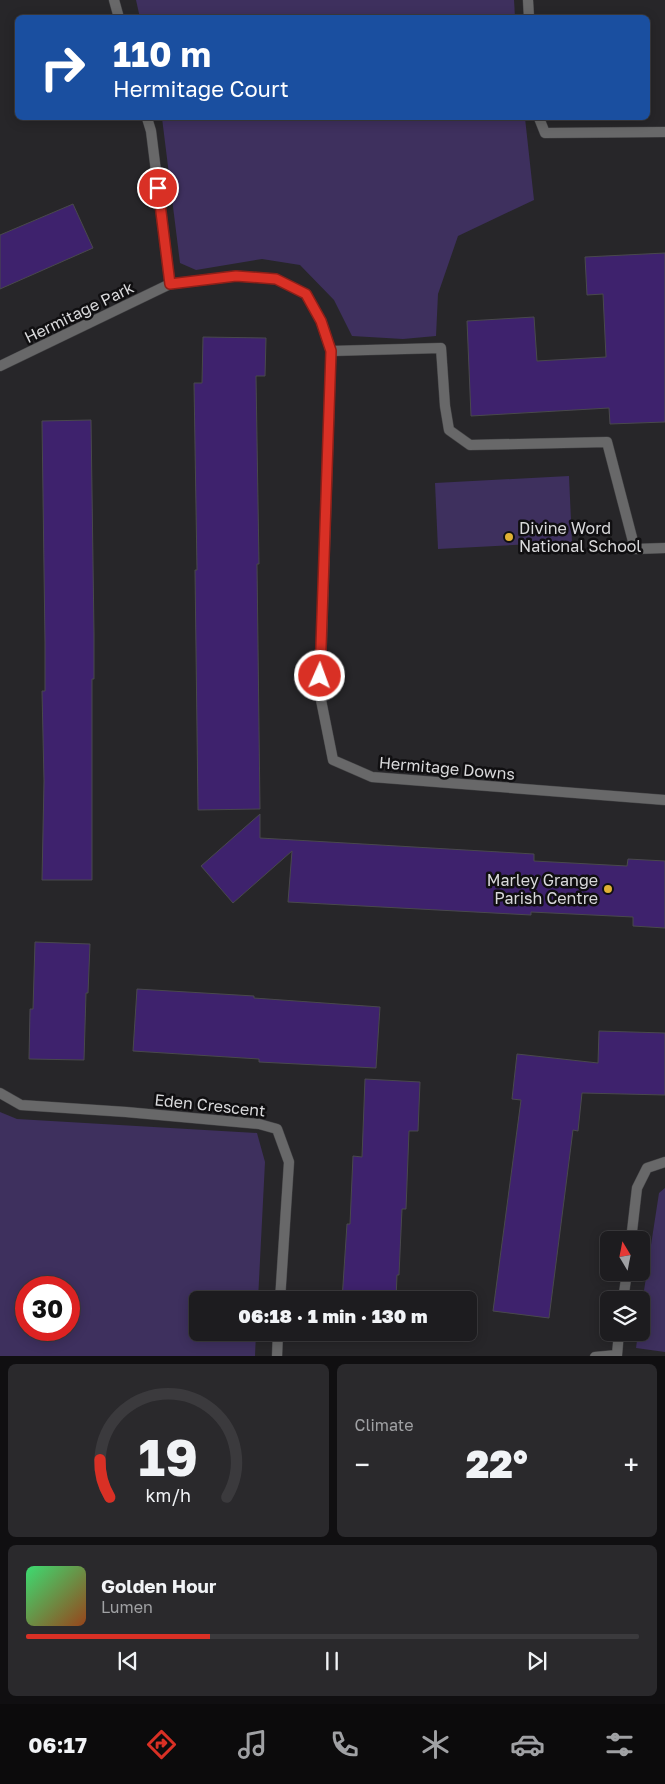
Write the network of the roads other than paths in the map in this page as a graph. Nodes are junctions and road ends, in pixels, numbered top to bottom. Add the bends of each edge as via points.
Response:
1 (114, 0) edge
2 (528, 0) edge
3 (117, 15) edge
4 (529, 15) edge
5 (148, 120) edge
6 (540, 120) edge
7 (665, 132) edge
8 (170, 284) junction
9 (331, 351) junction
10 (0, 366) edge
11 (665, 548) edge
12 (665, 800) edge
13 (0, 1093) edge
14 (665, 1162) edge
15 (632, 1231) edge
16 (281, 1291) edge
17 (278, 1341) edge
18 (618, 1341) edge
19 (277, 1356) edge
20 (595, 1356) edge
21 (617, 1356) edge

1 - 3 street
2 - 4 street
5 - 8 street
6 - 7 street via 545,133
8 - 9 street, Hermitage Downs via 236,276 276,279 306,294 321,321
8 - 10 street, Hermitage Park
9 - 11 street via 441,348 449,430 470,445 607,442 635,548
9 - 12 street, Hermitage Downs via 320,695 333,760 372,777
13 - 16 street, Eden Crescent via 21,1105 249,1123 277,1129 289,1162
14 - 15 street via 647,1168 637,1188
17 - 19 street
18 - 21 street
20 - 21 street

